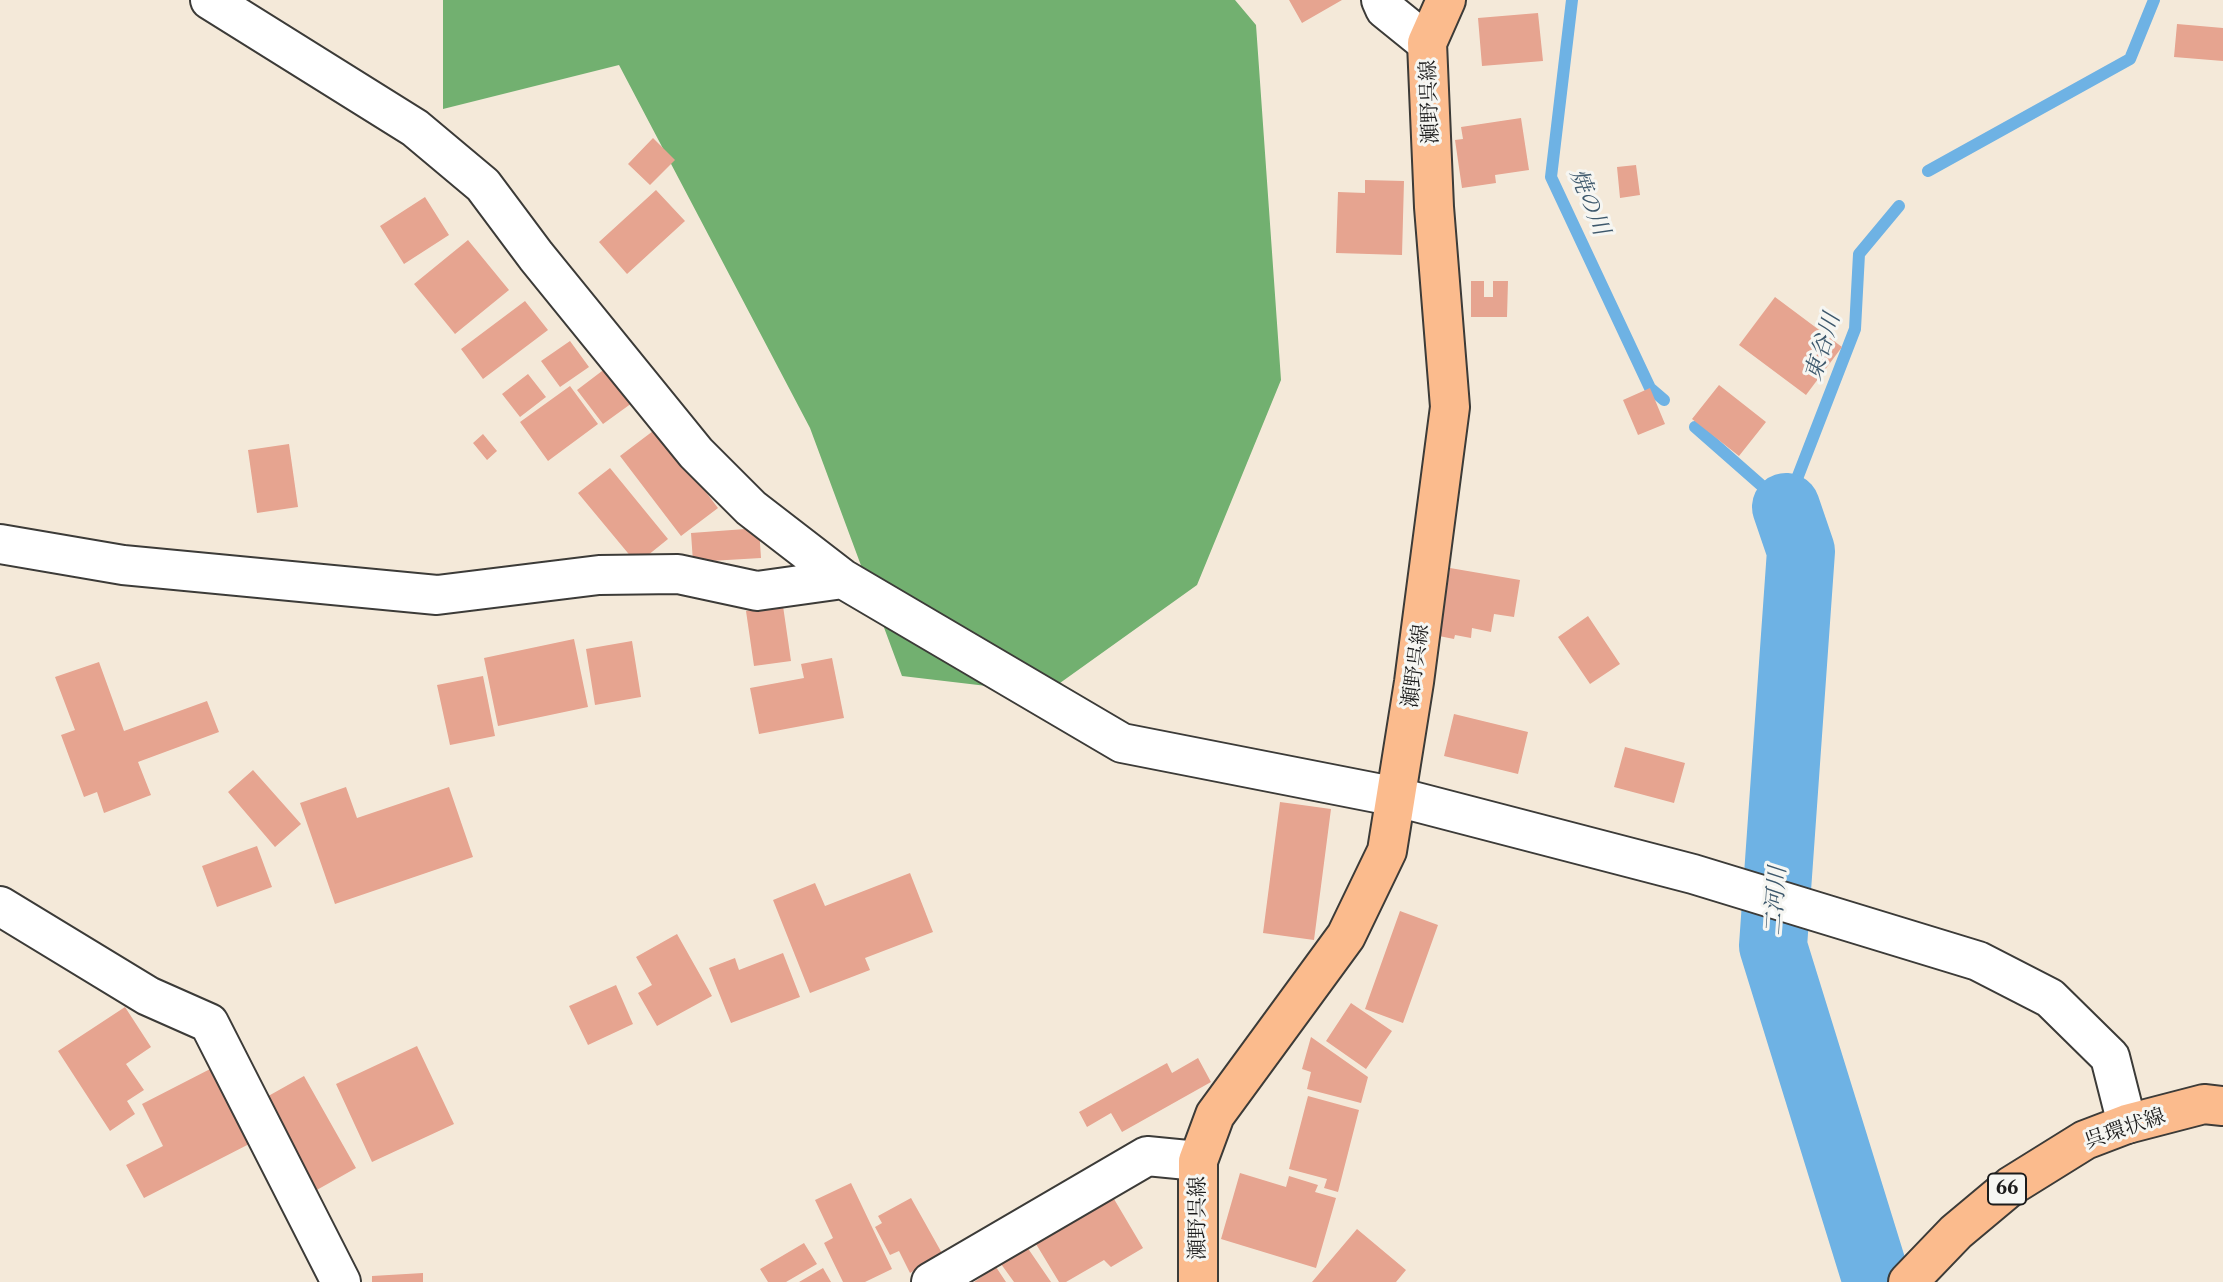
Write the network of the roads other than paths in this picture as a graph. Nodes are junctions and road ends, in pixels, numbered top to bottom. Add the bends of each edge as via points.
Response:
1 (210, 0) edge
2 (1381, 0) edge
3 (1447, 0) edge
4 (1427, 43) junction
5 (0, 544) edge
6 (843, 579) junction
7 (1397, 797) junction
8 (0, 906) edge
9 (2223, 1106) edge
10 (2127, 1124) junction
11 (1198, 1161) junction
12 (341, 1282) edge
13 (931, 1282) edge
14 (1198, 1282) edge
15 (1908, 1282) edge

1 - 6 street via 415,128 483,185 696,453 751,508
2 - 4 street via 1385,9
3 - 4 main road, 瀬野呉線
4 - 7 main road, 瀬野呉線 via 1450,407
5 - 6 street via 123,565 437,595 599,576 678,574 757,591
6 - 7 street via 1122,743
7 - 10 street via 1693,874 1978,961 2050,998 2110,1057
7 - 11 main road, 瀬野呉線 via 1387,851 1346,936 1215,1115
8 - 12 street via 148,996 209,1023
9 - 10 main road, 呉環状線 / 66 via 2204,1104
10 - 15 main road, 呉環状線 / 66 via 2085,1140 2011,1186 1956,1232
11 - 13 street via 1147,1156
11 - 14 main road, 瀬野呉線

